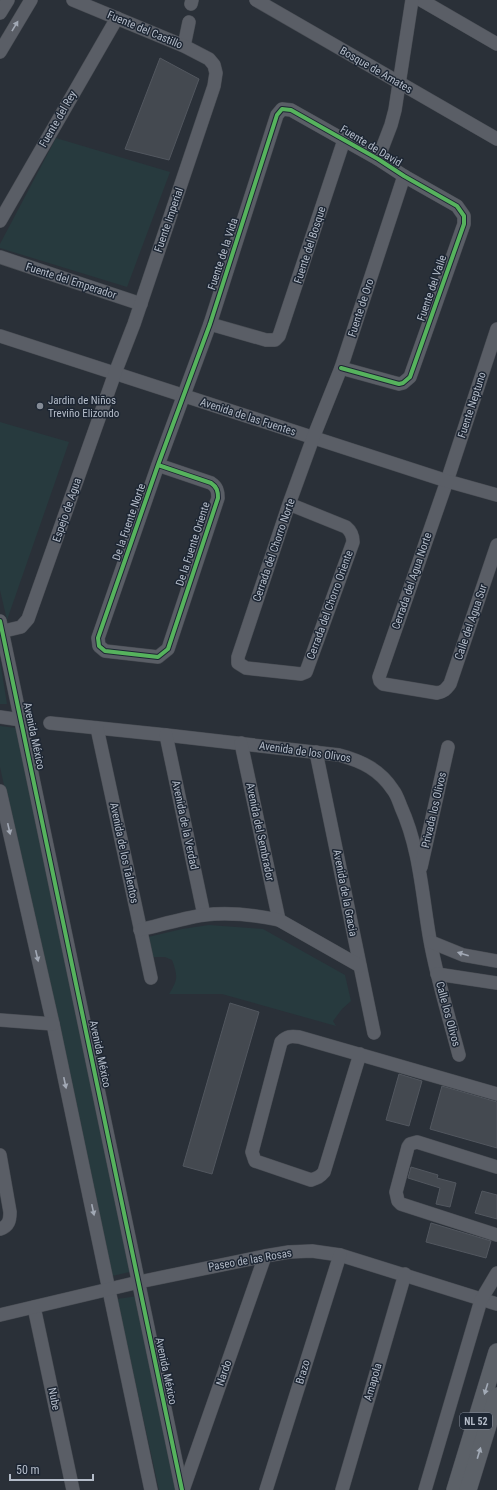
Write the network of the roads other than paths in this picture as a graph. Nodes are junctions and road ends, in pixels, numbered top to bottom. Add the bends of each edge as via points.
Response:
1 (8, 0) edge
2 (31, 0) edge
3 (73, 0) edge
4 (256, 0) edge
5 (412, 0) edge
6 (421, 0) edge
7 (0, 13) edge
8 (117, 18) junction
9 (189, 22) dead end
10 (497, 44) edge
11 (184, 46) junction
12 (0, 52) edge
13 (214, 65) joint
14 (398, 83) junction
15 (277, 115) joint
16 (497, 139) edge
17 (344, 140) junction
18 (378, 159) junction
19 (404, 176) junction
20 (457, 206) joint
21 (0, 221) edge
22 (0, 258) edge
23 (141, 304) junction
24 (210, 324) junction
25 (497, 329) edge
26 (0, 336) edge
27 (341, 368) junction
28 (115, 373) junction
29 (184, 396) junction
30 (313, 438) junction
31 (158, 465) junction
32 (447, 481) junction
33 (497, 495) edge
34 (289, 504) junction
35 (497, 545) edge
36 (1, 628) edge
37 (105, 651) joint
38 (304, 674) joint
39 (437, 693) joint
40 (0, 717) edge
41 (21, 720) junction
42 (50, 723) dead end
43 (97, 728) junction
44 (166, 735) junction
45 (241, 743) junction
46 (448, 747) dead end
47 (316, 752) junction
48 (0, 791) edge
49 (420, 873) junction
50 (204, 915) junction
51 (279, 920) junction
52 (140, 930) junction
53 (431, 942) junction
54 (497, 961) edge
55 (360, 966) junction
56 (437, 974) junction
57 (151, 978) dead end
58 (497, 983) edge
59 (0, 1020) edge
60 (53, 1024) junction
61 (374, 1033) dead end
62 (360, 1054) junction
63 (459, 1055) dead end
64 (497, 1094) edge
65 (0, 1155) edge
66 (497, 1167) edge
67 (2, 1228) edge
68 (497, 1235) edge
69 (340, 1255) junction
70 (265, 1256) junction
71 (497, 1273) edge
72 (405, 1274) junction
73 (139, 1282) junction
74 (110, 1289) junction
75 (481, 1300) junction
76 (497, 1304) edge
77 (34, 1307) junction
78 (0, 1315) edge
79 (497, 1352) edge
80 (497, 1396) edge
81 (74, 1490) edge
82 (151, 1490) edge
83 (182, 1490) edge
84 (266, 1490) edge
85 (342, 1490) edge
86 (425, 1490) edge
87 (455, 1490) edge
88 (468, 1490) edge

1 - 7 street
12 -> 2 street
3 - 8 street, Fuente del Castillo
4 - 14 street, Bosque de Amates
5 - 14 street
6 - 10 street
8 - 11 street, Fuente del Castillo
8 - 21 street, Fuente del Rey
9 - 11 street
11 - 13 street, Fuente del Castillo via 209,59
13 - 23 street, Fuente Imperial via 214,86
14 - 16 street, Bosque de Amates
14 - 18 street via 395,110
15 - 17 street, Fuente de David via 282,109 291,110
15 - 24 street, Fuente de la Vida
17 - 18 street, Fuente de David
17 - 24 street, Fuente del Bosque via 279,336 274,340 266,340
18 - 19 street, Fuente de David
19 - 20 street, Fuente de David
19 - 27 street, Fuente de Oro
20 - 27 street, Fuente del Valle via 464,216 464,224 410,377 399,384
22 - 23 street, Fuente del Emperador
23 - 28 street, Fuente Imperial
24 - 29 street, Fuente de la Vida
25 - 32 street, Fuente Neptuno
26 - 28 street, Avenida de las Fuentes
27 - 30 street, Fuente de Oro
28 - 29 street, Avenida de las Fuentes
28 - 36 street, Espejo de Agua via 28,619 22,627
29 - 30 street, Avenida de las Fuentes
29 - 31 street, De la Fuente Norte
30 - 32 street, Avenida de las Fuentes
30 - 34 street, Cerrada del Chorro Norte
31 - 37 street, De la Fuente Norte via 98,638 99,646
31 - 37 street, De la Fuente Oriente via 211,483 216,486 218,498 168,649 158,657
32 - 33 street, Avenida de las Fuentes
32 - 39 street, Cerrada del Agua Norte via 379,677 383,684
34 - 38 street, Cerrada del Chorro Oriente via 346,527 353,536 353,542
34 - 38 street, Cerrada del Chorro Norte via 238,663 246,668
35 - 39 street, Calle del Agua Sur via 450,684 442,692
36 - 41 street, Avenida México
40 - 41 street
41 - 73 street, Avenida México
42 - 43 street, Avenida de los Olivos
43 - 44 street, Avenida de los Olivos
43 - 52 street, Avenida de los Talentos
44 - 45 street, Avenida de los Olivos
44 - 50 street, Avenida de la Verdad
45 - 47 street, Avenida de los Olivos
45 - 51 street, Avenida del Sembrador
46 - 49 street, Privada los Olivos
47 - 49 street, Avenida de los Olivos via 358,760 379,773 394,791 405,815
47 - 55 street, Avenida de la Gracia
48 -> 60 street
49 - 53 street, Avenida de los Olivos
50 - 51 street via 232,914
50 - 52 street
51 - 55 street
52 - 57 street, Avenida de los Talentos
54 -> 53 street via 463,955
53 - 56 street, Avenida de los Olivos
55 - 61 street, Avenida de la Gracia
56 - 58 street
56 - 63 street, Calle los Olivos
59 - 60 street
60 -> 74 street
62 - 62 street via 299,1036 291,1036 281,1042 252,1152 255,1162 311,1180 321,1176
62 - 64 street
65 - 67 street via 10,1212 10,1222
66 - 68 street via 413,1142 408,1147 396,1192 401,1204
69 - 70 street, Paseo de las Rosas via 312,1251
69 - 72 street, Paseo de las Rosas
69 - 84 street, Brazo
70 - 73 street, Paseo de las Rosas
70 - 83 street, Nardo
71 - 75 street
72 - 75 street, Paseo de las Rosas
72 - 85 street, Amapola
73 - 74 street, Paseo de las Rosas
73 - 83 street, Avenida México
74 - 77 street, Paseo de las Rosas
74 - 82 street
75 - 76 street, Paseo de las Rosas
75 - 86 street
77 - 78 street, Paseo de las Rosas
77 - 81 street, Nube
79 -> 87 main road, NL 52
88 -> 80 main road

